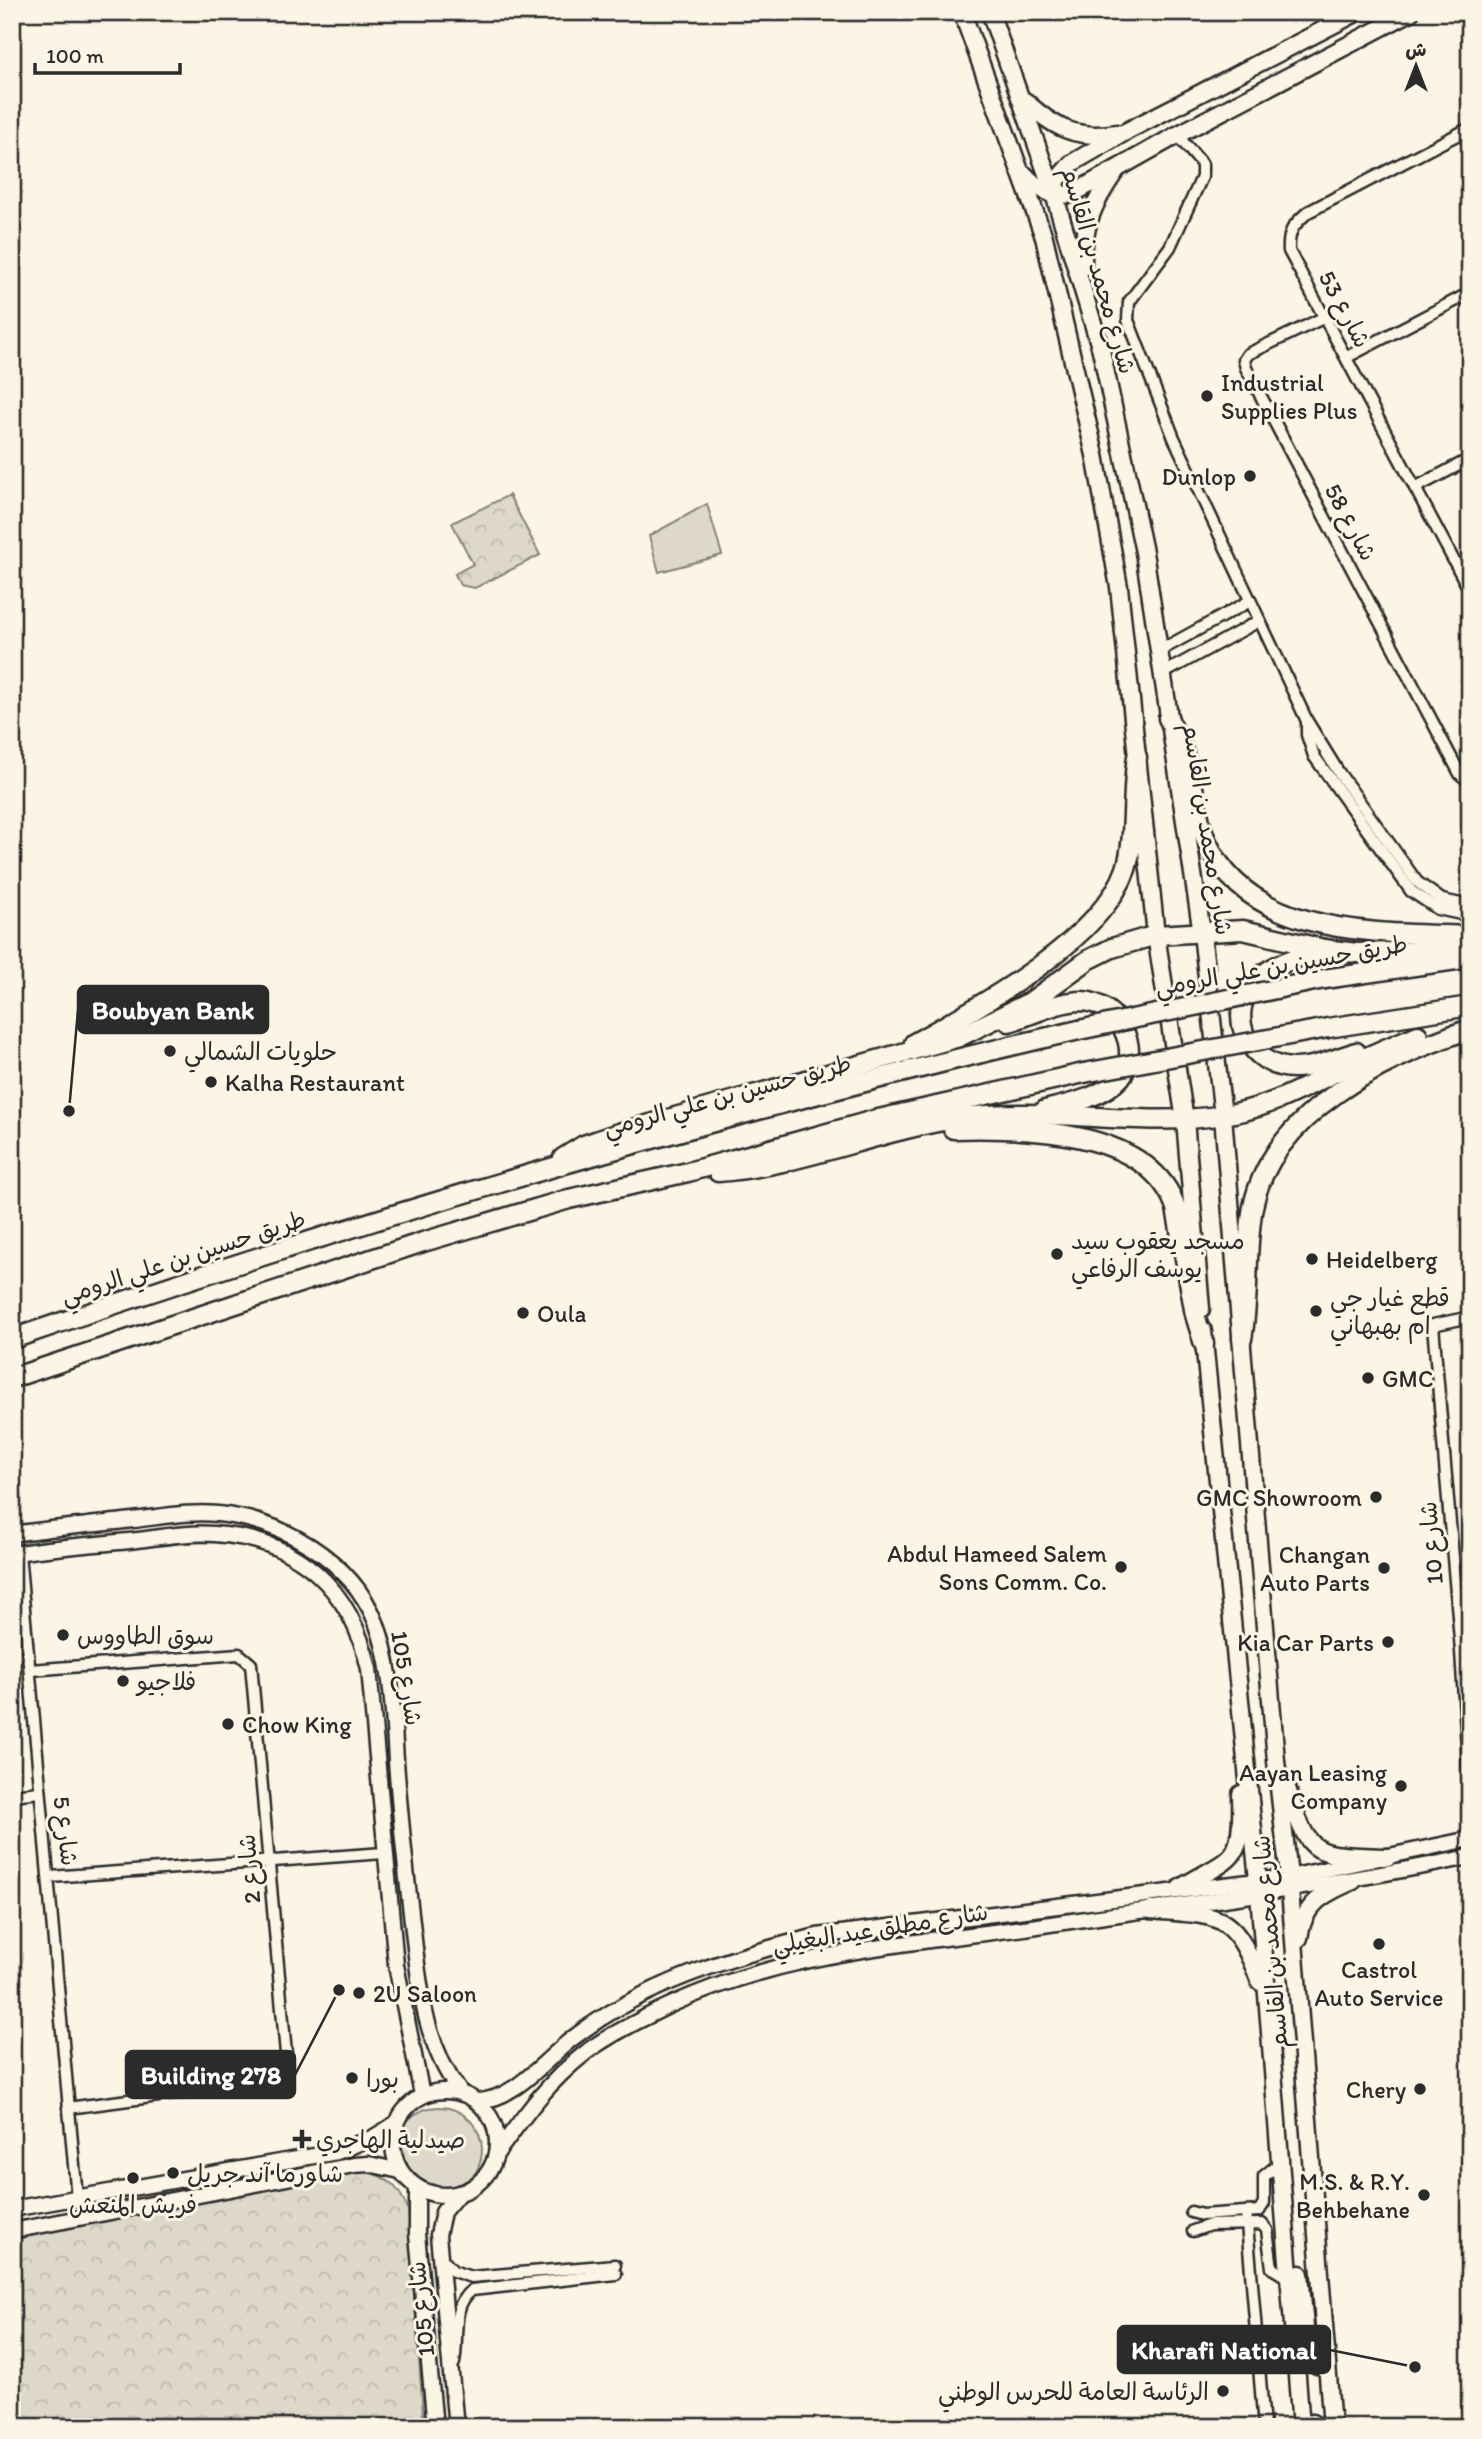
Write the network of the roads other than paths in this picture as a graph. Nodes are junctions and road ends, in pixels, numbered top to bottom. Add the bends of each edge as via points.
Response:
1 (962, 12) edge
2 (990, 12) edge
3 (1357, 12) edge
4 (1411, 12) edge
5 (1337, 23) junction
6 (1348, 48) junction
7 (1023, 99) junction
8 (1466, 130) edge
9 (1126, 131) junction
10 (1177, 135) junction
11 (1470, 146) edge
12 (1120, 166) junction
13 (1021, 172) junction
14 (1054, 194) junction
15 (1044, 237) junction
16 (1083, 287) junction
17 (1470, 293) edge
18 (1325, 317) junction
19 (1347, 357) junction
20 (1470, 459) edge
21 (1415, 488) junction
22 (1470, 591) edge
23 (1250, 601) junction
24 (1259, 621) junction
25 (1159, 651) junction
26 (1162, 674) junction
27 (1168, 718) junction
28 (1307, 721) junction
29 (1137, 757) junction
30 (1470, 782) edge
31 (1470, 906) edge
32 (1470, 916) edge
33 (1202, 933) junction
34 (1156, 935) junction
35 (1470, 936) edge
36 (1470, 945) edge
37 (1324, 949) junction
38 (1470, 958) edge
39 (1470, 1006) edge
40 (1470, 1022) edge
41 (1470, 1029) edge
42 (1419, 1035) junction
43 (959, 1037) junction
44 (886, 1058) junction
45 (1028, 1114) junction
46 (1223, 1115) junction
47 (1185, 1119) junction
48 (901, 1130) junction
49 (552, 1167) junction
50 (688, 1172) junction
51 (1470, 1317) edge
52 (12, 1339) edge
53 (1242, 1339) junction
54 (1204, 1345) junction
55 (12, 1378) edge
56 (141, 1519) junction
57 (12, 1534) edge
58 (145, 1539) junction
59 (16, 1553) edge
60 (1234, 1624) junction
61 (1466, 1650) edge
62 (30, 1670) junction
63 (391, 1700) junction
64 (373, 1701) junction
65 (1276, 1761) junction
66 (40, 1792) junction
67 (12, 1795) edge
68 (1470, 1795) edge
69 (1470, 1839) edge
70 (384, 1853) junction
71 (1388, 1857) junction
72 (1470, 1857) edge
73 (269, 1862) junction
74 (50, 1877) junction
75 (1353, 1881) junction
76 (1289, 1884) junction
77 (1180, 1888) junction
78 (1259, 1888) junction
79 (1150, 1910) junction
80 (939, 1920) junction
81 (847, 1952) junction
82 (1296, 1965) junction
83 (1268, 2003) junction
84 (460, 2092) junction
85 (422, 2095) junction
86 (477, 2101) junction
87 (68, 2108) junction
88 (396, 2124) junction
89 (497, 2152) junction
90 (1280, 2163) junction
91 (400, 2171) junction
92 (417, 2187) junction
93 (459, 2193) junction
94 (77, 2198) junction
95 (12, 2209) edge
96 (1191, 2212) dead end
97 (1246, 2212) junction
98 (1285, 2219) junction
99 (1247, 2224) junction
100 (12, 2231) edge
101 (1194, 2231) dead end
102 (438, 2254) junction
103 (1290, 2279) junction
104 (1326, 2356) junction
105 (450, 2377) junction
106 (435, 2427) edge
107 (456, 2427) edge
108 (1264, 2427) edge
109 (1303, 2427) edge
110 (1319, 2427) edge
111 (1332, 2427) edge

1 - 13 main road, شارع محمد بن القاسم
2 - 7 main road, شارع محمد بن القاسم
3 - 5 main road
4 - 6 main road
5 - 6 main road via 1336,42
5 - 9 main road
6 - 10 main road
7 - 9 main road via 1048,123 1069,133 1086,136
7 - 14 main road, شارع محمد بن القاسم
8 - 11 street
8 - 18 street, شارع 53 via 1308,212 1290,227 1289,251
9 - 14 main road via 1072,163 1057,180
10 - 12 main road
10 - 23 street via 1199,160 1203,173 1177,235 1133,294 1128,320 1174,438
12 - 14 main road via 1072,194
12 - 16 main road via 1100,193 1085,226
13 - 14 main road via 1034,186
13 - 15 main road, شارع محمد بن القاسم
14 - 15 main road
14 - 16 main road, شارع محمد بن القاسم
15 - 29 main road, شارع محمد بن القاسم via 1095,455 1119,587
16 - 25 main road, شارع محمد بن القاسم via 1142,539
17 - 19 street
18 - 19 street, شارع 53
18 - 30 street, شارع 58 via 1248,354 1246,368 1460,774
19 - 21 street, شارع 53
20 - 21 street
21 - 22 street, شارع 53
23 - 24 street
23 - 25 street
24 - 26 street
24 - 28 street
25 - 26 main road, شارع محمد بن القاسم
26 - 27 main road, شارع محمد بن القاسم
27 - 33 main road, شارع محمد بن القاسم
27 - 35 highway via 1187,763 1208,845 1222,867 1247,891 1277,909 1342,927
28 - 31 street via 1417,881 1442,900
28 - 32 street via 1314,756 1411,891 1438,909
29 - 34 main road, شارع محمد بن القاسم
29 - 44 highway via 1129,857 1105,904 1065,944 1020,979
33 - 34 highway
33 - 37 highway via 1243,930
33 - 46 main road, شارع محمد بن القاسم
34 - 43 highway via 1112,947 1030,1002
34 - 47 main road, شارع محمد بن القاسم
36 - 37 highway via 1393,954
37 - 42 highway via 1266,973 1244,998 1243,1032 1262,1059 1278,1066 1313,1066
38 - 49 highway, طريق حسين بن علي الرومي, bridge via 1324,979 1079,1030
39 - 50 highway, bridge via 1084,1073 874,1120
40 - 42 highway
41 - 53 highway via 1375,1068 1313,1113 1285,1141 1265,1172 1253,1208
42 - 46 highway via 1280,1100
43 - 44 highway
43 - 45 highway via 1065,1003 1085,1001 1104,1007 1119,1021 1128,1049 1121,1077 1107,1089 1082,1099
44 - 49 highway via 621,1132 584,1145
45 - 47 highway
45 - 48 highway via 964,1117
46 - 47 highway
46 - 53 main road, شارع محمد بن القاسم
47 - 54 main road, شارع محمد بن القاسم
48 - 50 highway via 763,1166
48 - 54 highway via 1028,1131 1100,1144 1140,1159 1160,1177 1173,1199
49 - 52 highway, طريق حسين بن علي الرومي
50 - 55 highway via 569,1199 423,1242
51 - 61 street, شارع 10 via 1433,1325
53 - 65 main road, شارع محمد بن القاسم
54 - 60 main road, شارع محمد بن القاسم
56 - 57 street, شارع 105
56 - 58 street via 149,1529
56 - 63 street, شارع 105 via 203,1514 237,1517 268,1524 306,1543 336,1566 375,1621
58 - 59 street, شارع 105
58 - 64 street, شارع 105 via 212,1534 241,1537 288,1553 312,1569 332,1585 357,1630 366,1653
59 - 62 street, شارع 5
60 - 77 main road via 1240,1838 1227,1862
60 - 78 main road, شارع محمد بن القاسم
61 - 68 street, شارع 10
62 - 66 street, شارع 5
62 - 73 street, شارع 2 via 239,1654 247,1658
63 - 64 street via 380,1697
63 - 84 street, شارع 105 via 402,1847 421,1993 436,2051
64 - 70 street, شارع 105
65 - 71 main road via 1298,1825 1314,1846 1338,1856
65 - 76 main road, شارع محمد بن القاسم
66 - 67 street
66 - 74 street, شارع 5
69 - 71 street
70 - 73 street
70 - 85 street, شارع 105 via 396,1965
71 - 76 street
72 - 75 street
73 - 74 street
73 - 87 street, شارع 2 via 285,2076
74 - 87 street, شارع 5
75 - 76 street
75 - 82 main road via 1332,1889 1310,1906 1302,1919
76 - 78 street, شارع مطلق عيد البغيلي
76 - 82 main road, شارع محمد بن القاسم
77 - 78 street, شارع مطلق عيد البغيلي
77 - 80 street, شارع مطلق عيد البغيلي
78 - 79 street, شارع مطلق عيد البغيلي
78 - 83 main road, شارع محمد بن القاسم
79 - 81 street, شارع مطلق عيد البغيلي
79 - 83 main road via 1203,1914 1234,1930 1248,1948
80 - 81 street via 933,1932 861,1942
80 - 86 street, شارع مطلق عيد البغيلي via 817,1936 729,1959 618,2009 574,2037 504,2094
81 - 89 street, شارع مطلق عيد البغيلي via 734,1978 627,2027 585,2053 553,2082 525,2111
82 - 104 main road, شارع محمد بن القاسم
83 - 90 main road, شارع محمد بن القاسم
84 - 85 street
84 - 86 street
85 - 88 street via 402,2112
86 - 89 street via 494,2124
87 - 94 street, شارع 5
88 - 91 street via 392,2140
88 - 94 street via 337,2152
89 - 93 street via 484,2178
90 - 97 street via 1264,2176 1263,2208
90 - 98 main road, شارع محمد بن القاسم
91 - 92 street
91 - 100 street via 354,2165
92 - 93 street via 438,2194
92 - 106 street, شارع 105 via 417,2234
93 - 102 street, شارع 105 via 439,2223
94 - 95 street
96 - 97 street
97 - 99 street
98 - 103 main road, شارع محمد بن القاسم
98 - 104 main road via 1297,2245 1308,2359 1317,2365
99 - 101 street via 1204,2226
99 - 103 street via 1266,2228 1272,2268
99 - 108 street
102 - 105 street, شارع 105
102 - 105 street via 453,2271 471,2277 616,2269 472,2290 458,2310
103 - 109 main road, شارع محمد بن القاسم
104 - 111 main road, شارع محمد بن القاسم
105 - 107 street, شارع 105
109 - 110 main road via 1312,2423

